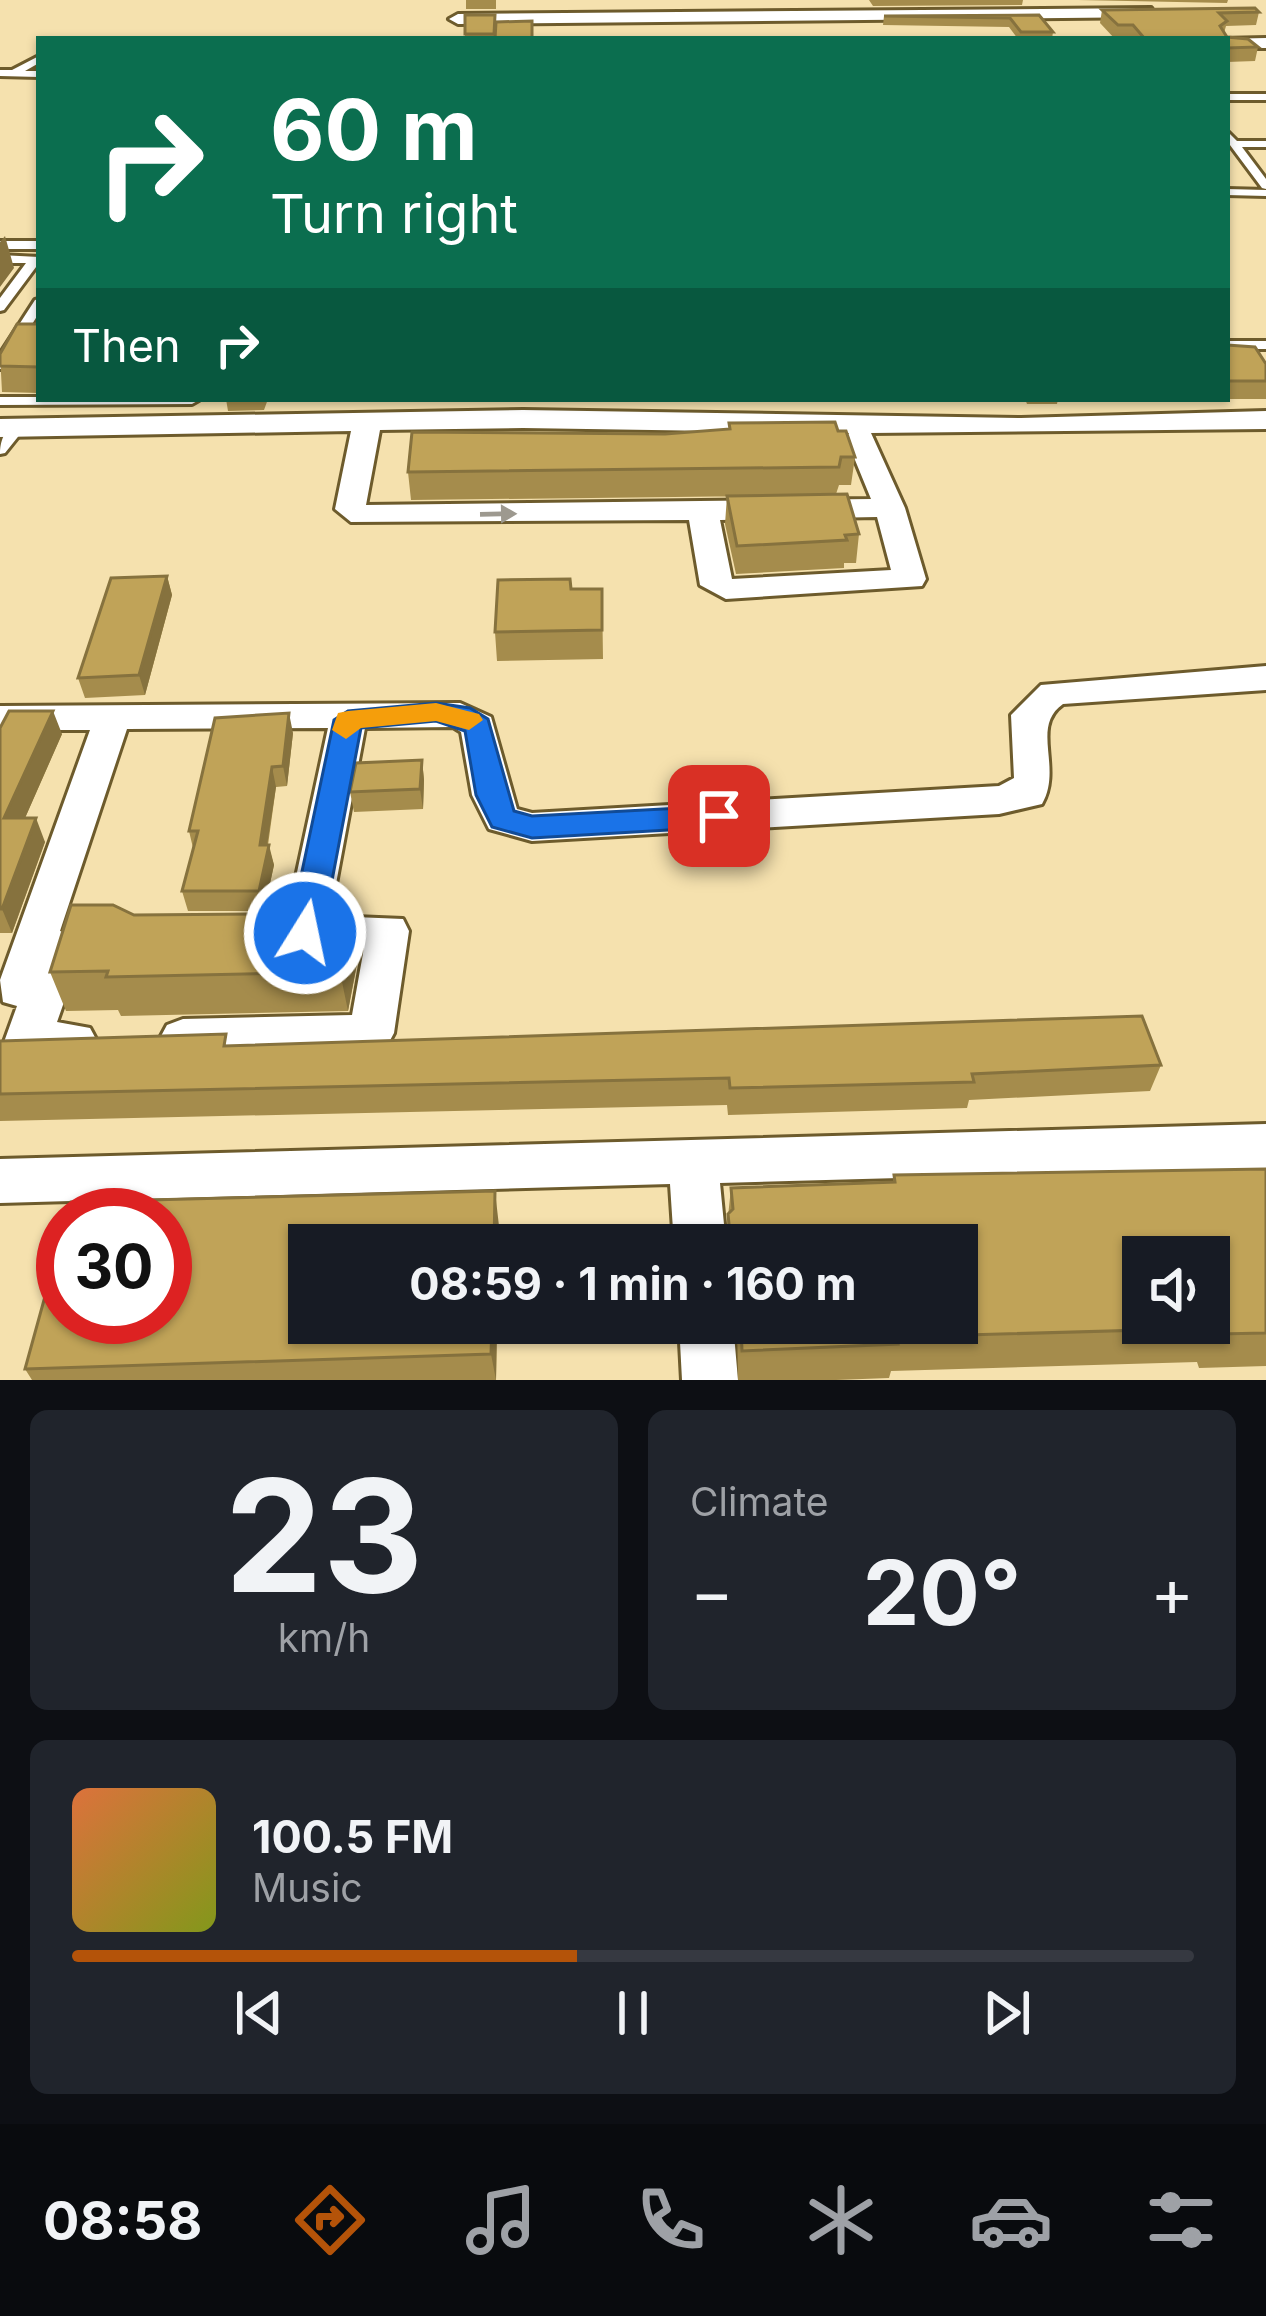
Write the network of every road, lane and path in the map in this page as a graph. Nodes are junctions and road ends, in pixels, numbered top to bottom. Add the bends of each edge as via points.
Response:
1 (1071, 7) edge
2 (837, 8) edge
3 (595, 9) edge
4 (1171, 13) edge
5 (458, 19) dead end
6 (850, 36) edge
7 (1096, 36) edge
8 (1230, 43) edge
9 (1266, 43) edge
10 (36, 60) edge
11 (6, 74) edge
12 (1230, 97) edge
13 (1266, 97) edge
14 (1231, 139) edge
15 (1266, 144) edge
16 (1266, 189) edge
17 (1230, 192) edge
18 (0, 245) edge
19 (36, 245) edge
20 (0, 259) edge
21 (0, 307) edge
22 (32, 324) edge
23 (1230, 344) edge
24 (1266, 345) edge
25 (0, 365) edge
26 (0, 401) edge
27 (36, 401) edge
28 (95, 402) edge
29 (190, 403) edge
30 (1266, 420) edge
31 (820, 427) junction
32 (365, 432) junction
33 (6, 435) edge
34 (860, 438) junction
35 (890, 508) junction
36 (704, 512) junction
37 (1266, 678) edge
38 (0, 718) edge
39 (112, 719) junction
40 (348, 720) junction
41 (258, 933) edge
42 (305, 933) junction
43 (61, 948) edge
44 (19, 989) dead end
45 (1266, 1146) edge
46 (693, 1159) junction
47 (0, 1181) edge
48 (698, 1224) edge
49 (707, 1344) edge
50 (710, 1380) edge

1 - 2 street
1 - 4 street
1 - 7 street
2 - 3 street
2 - 6 street
3 - 5 street
8 - 9 street
10 - 11 lane
12 - 13 lane
14 - 15 lane
14 - 16 lane
16 - 17 lane
18 - 19 lane
20 - 21 lane via 35,260
22 - 25 lane
23 - 24 lane
26 - 27 lane
28 - 29 lane
30 - 31 street
31 - 32 street via 523,419
31 - 34 street
32 - 33 street
32 - 34 street
32 -> 36 street via 352,514
34 - 35 street
35 - 36 street
35 - 36 street via 910,579 736,591 717,585
37 - 40 street via 1054,693 1032,704 1025,718 1037,775 1028,794 1000,800 532,827 502,819 478,726 460,715
38 - 39 street
39 - 40 street
39 - 44 street
40 - 42 street
41 - 42 street
42 - 43 street via 388,931 370,1033 27,1042
45 - 46 street
46 - 47 street
46 - 48 street
49 - 50 street

